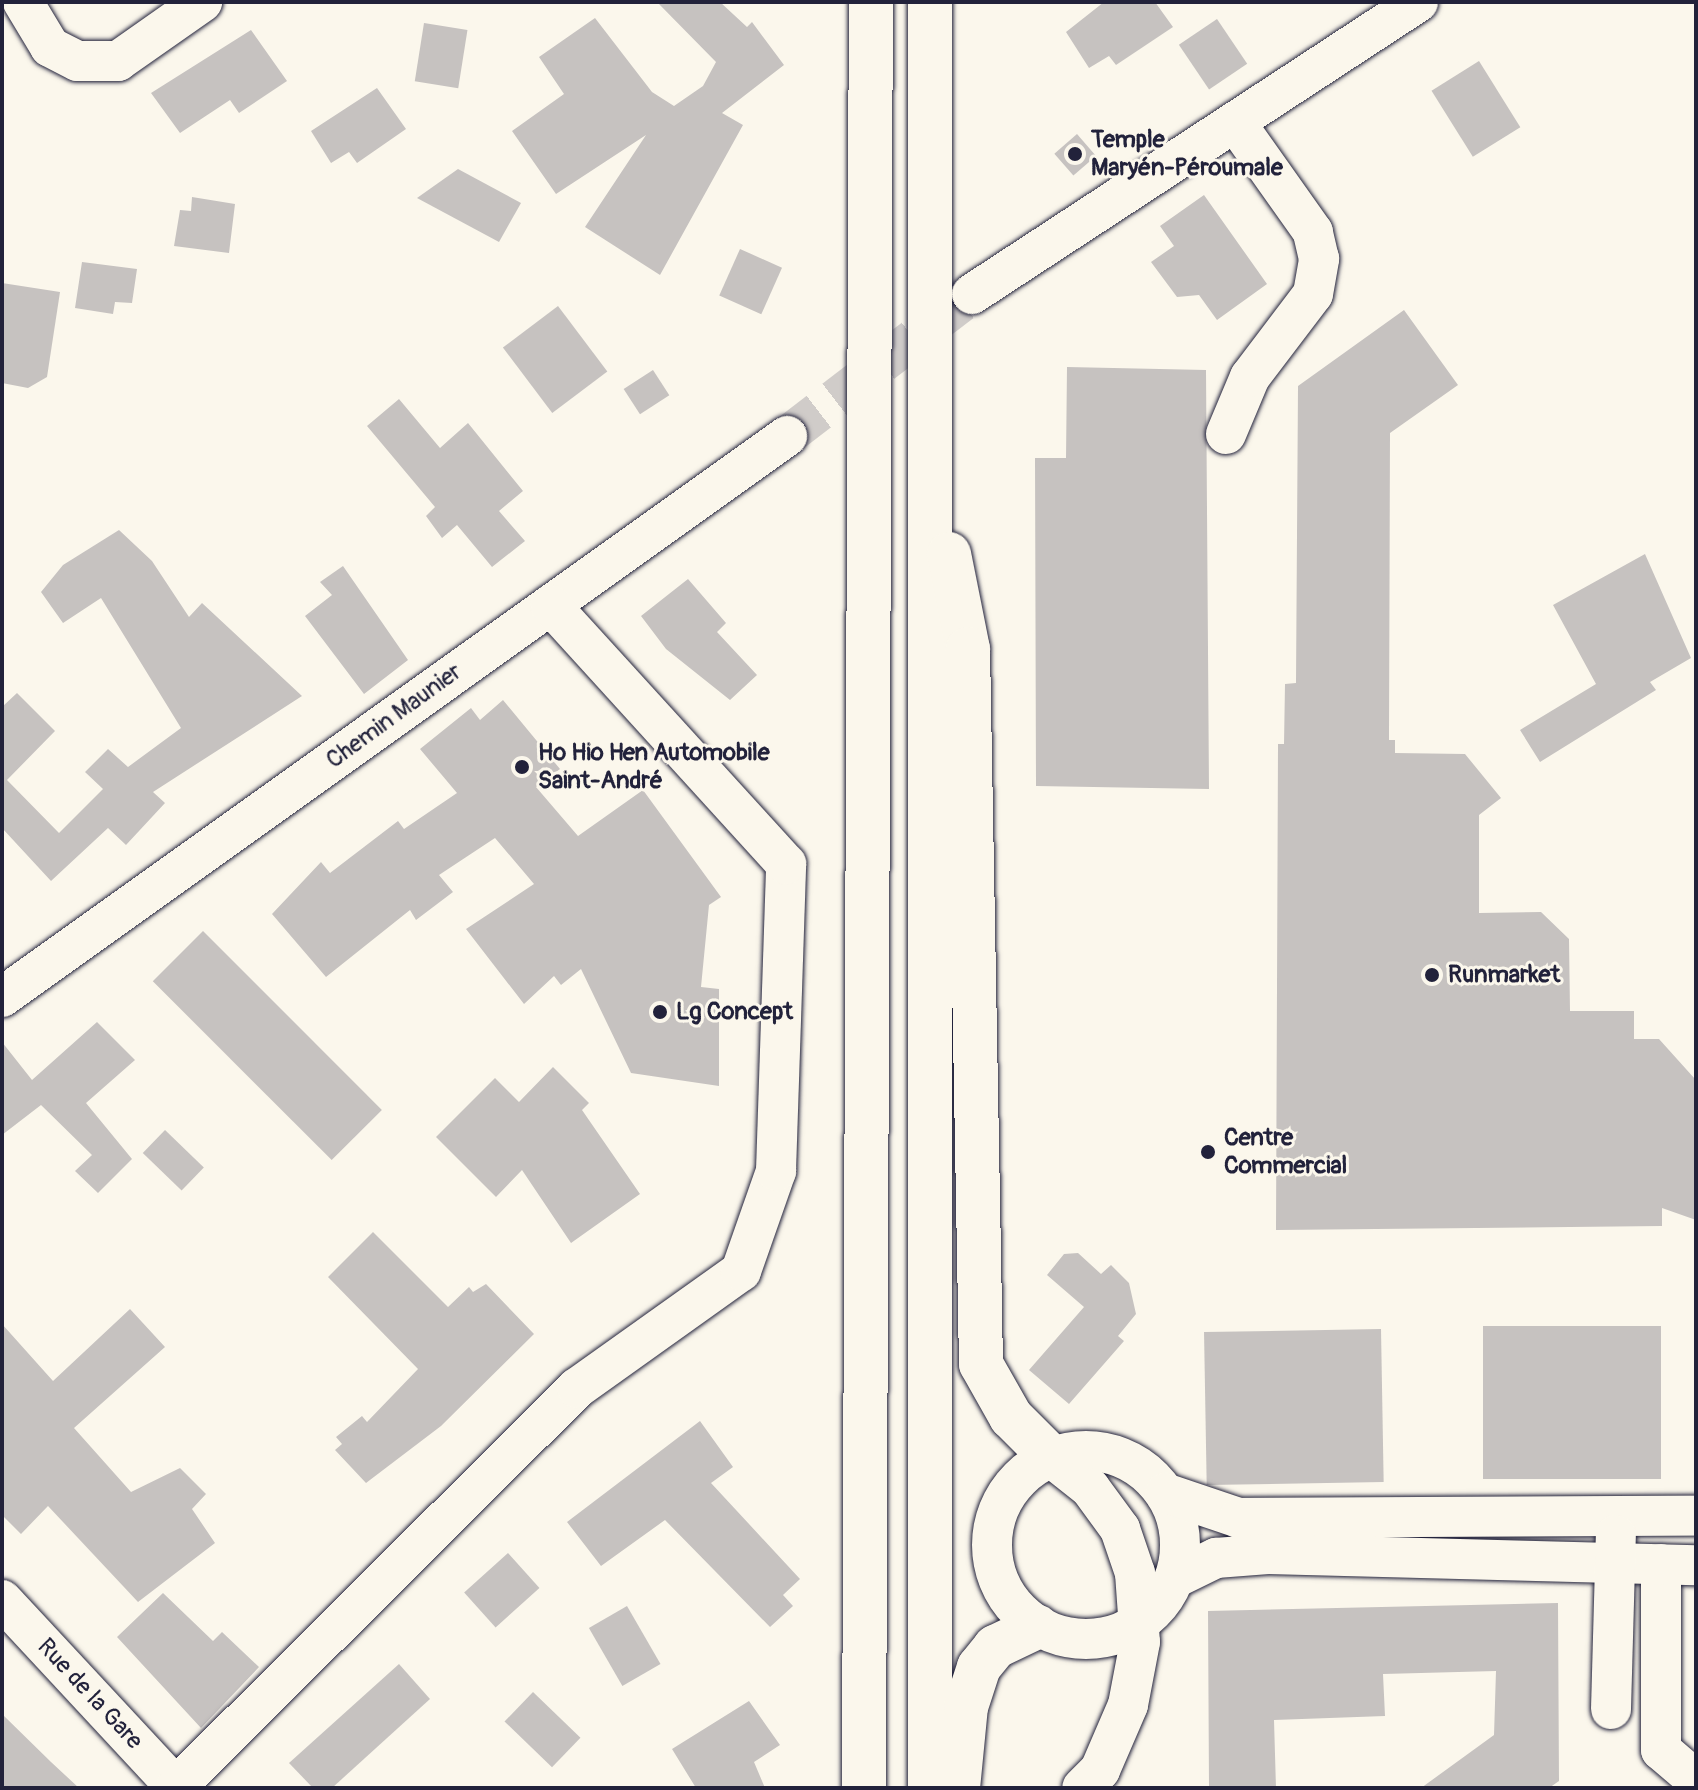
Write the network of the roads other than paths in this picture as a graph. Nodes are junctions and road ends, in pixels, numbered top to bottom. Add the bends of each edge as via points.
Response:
1 (23, 2) edge
2 (202, 2) edge
3 (871, 2) edge
4 (930, 2) edge
5 (1418, 2) edge
6 (1235, 122) junction
7 (972, 294) tunnel mouth
8 (1226, 434) dead end
9 (787, 436) tunnel mouth
10 (930, 460) junction
11 (550, 605) junction
12 (2, 997) edge
13 (866, 1310) junction
14 (1051, 1457) junction
15 (1165, 1493) junction
16 (1616, 1515) junction
17 (1696, 1516) edge
18 (1615, 1563) junction
19 (1678, 1565) edge
20 (1175, 1578) junction
21 (2, 1600) edge
22 (1139, 1624) junction
23 (1037, 1627) junction
24 (1611, 1709) dead end
25 (1677, 1779) edge
26 (177, 1788) edge
27 (835, 1788) edge
28 (864, 1788) edge
29 (930, 1788) edge
30 (958, 1788) edge
31 (1082, 1788) edge

1 - 2 street via 50,47 78,61 118,61
3 - 13 highway
4 - 10 highway
5 - 6 street
6 - 7 street
6 - 8 street via 1313,232 1319,259 1313,294 1250,377
9 - 11 street, Chemin Maunier
10 - 14 highway via 968,649 981,1364 1011,1417
10 - 29 highway
11 - 12 street, Chemin Maunier
11 - 26 street via 786,864 776,1171 741,1271 577,1388
13 - 27 highway
13 - 28 highway
14 - 15 street via 1099,1452 1123,1458
14 - 22 street via 1090,1488 1120,1529 1135,1573
14 - 23 street via 1005,1495 990,1553 1006,1595
15 - 16 street via 1239,1518
15 - 20 street via 1181,1549
16 - 17 street
16 - 18 street
18 - 19 street
18 - 20 street via 1268,1554 1216,1558
18 - 24 street
19 - 25 street via 1661,1750
20 - 22 street
21 - 26 street, Rue de la Gare
22 - 23 street via 1088,1640
22 - 31 street via 1128,1705 1100,1770
23 - 30 highway via 995,1647 979,1667 966,1707

